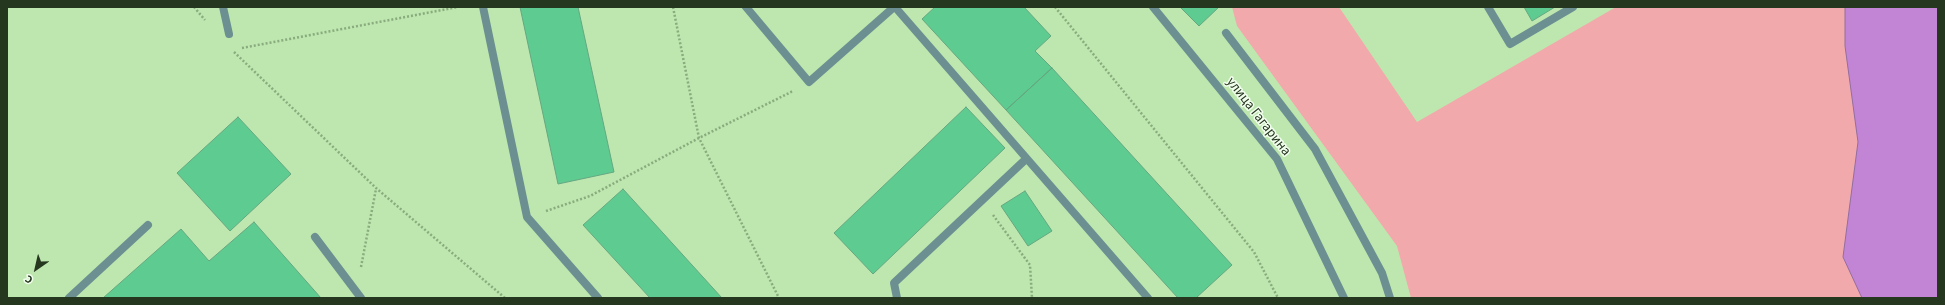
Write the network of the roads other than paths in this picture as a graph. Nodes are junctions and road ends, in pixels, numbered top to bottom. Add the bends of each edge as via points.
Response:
1 (223, 7) edge
2 (483, 7) edge
3 (746, 7) edge
4 (894, 7) edge
5 (1153, 7) edge
6 (1488, 7) edge
7 (1573, 7) edge
8 (1226, 33) dead end
9 (229, 34) dead end
10 (1026, 159) junction
11 (148, 224) dead end
12 (315, 237) dead end
13 (359, 295) edge
14 (69, 298) edge
15 (598, 298) edge
16 (897, 298) edge
17 (1148, 298) edge
18 (1344, 298) edge
19 (1390, 298) edge

1 - 9 street
2 - 15 street via 527,217
3 - 4 street via 809,82
4 - 10 street
5 - 18 street, улица Гагарина via 1277,159
6 - 7 street via 1510,44
8 - 19 street via 1315,149 1382,274
10 - 16 street via 894,283
10 - 17 street
11 - 14 street
12 - 13 street

